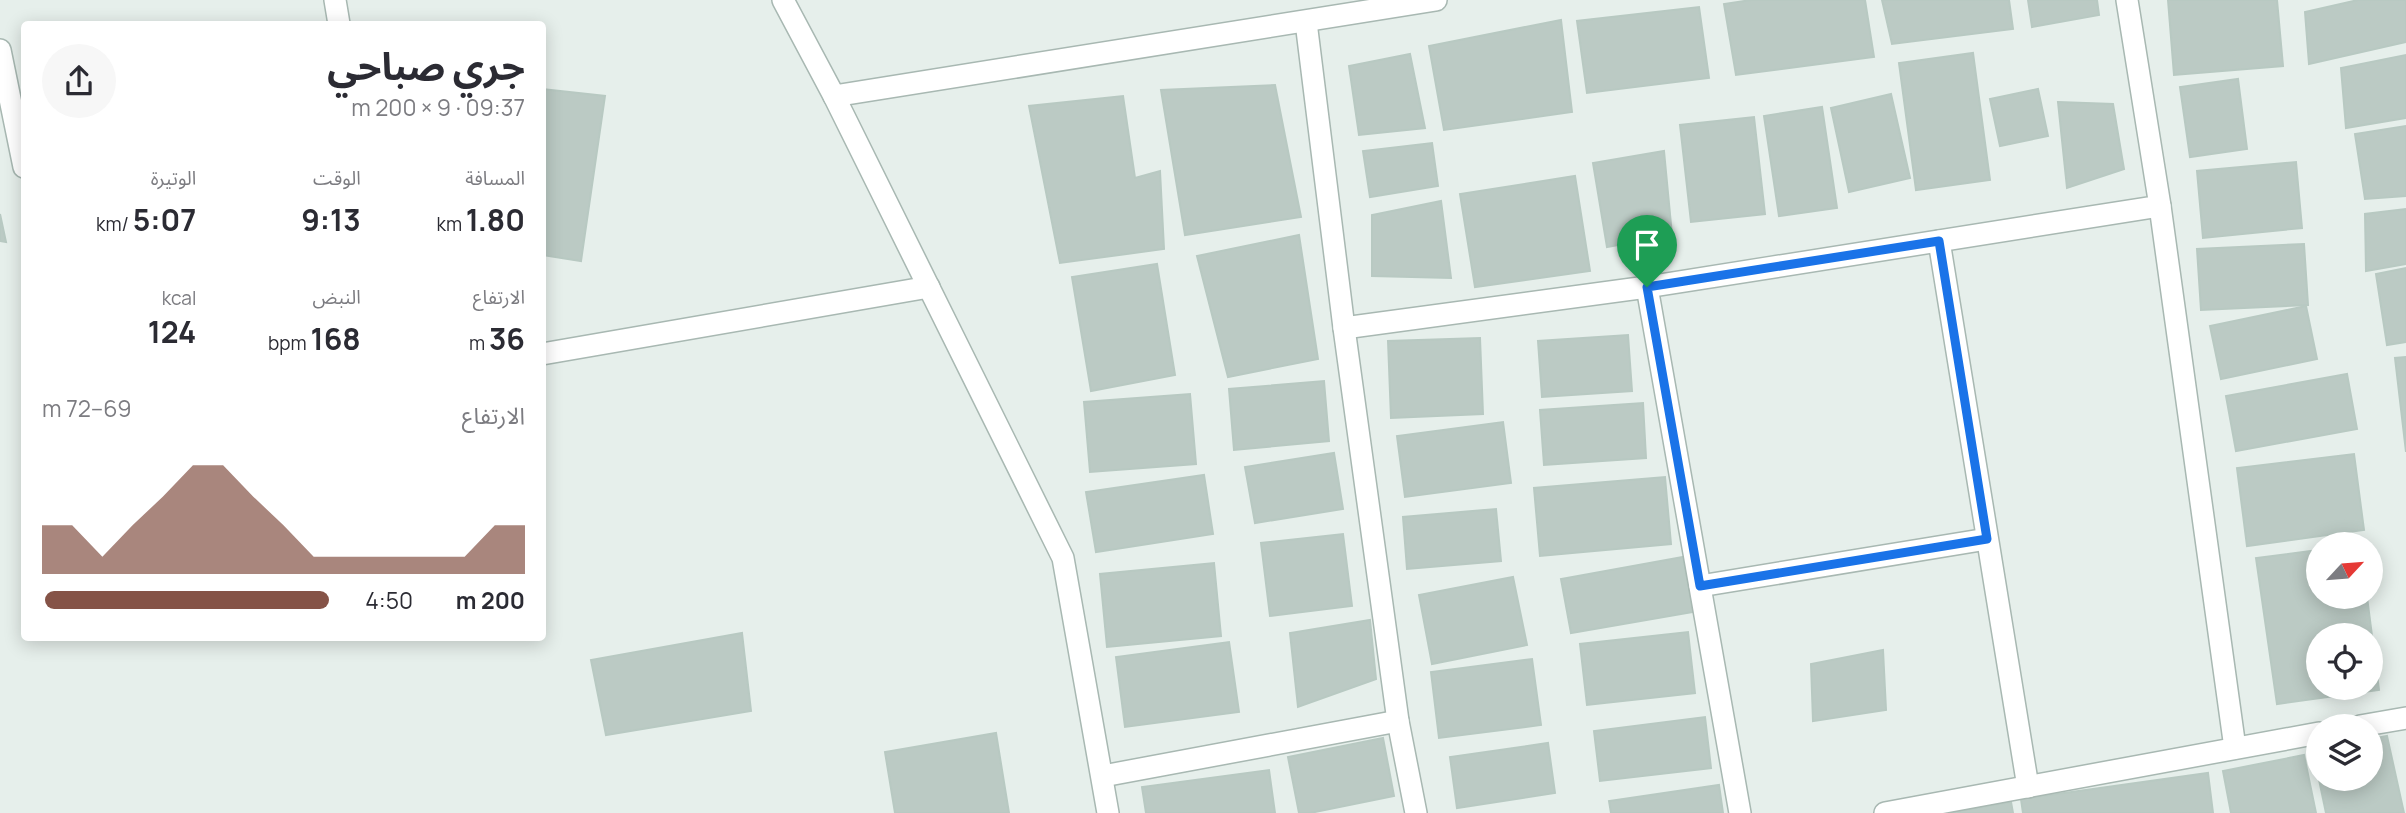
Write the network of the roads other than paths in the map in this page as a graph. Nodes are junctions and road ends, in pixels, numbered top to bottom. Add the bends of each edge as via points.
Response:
1 (335, 0) edge
2 (783, 0) edge
3 (1436, 0) edge
4 (2127, 0) edge
5 (338, 21) edge
6 (1307, 22) junction
7 (0, 50) edge
8 (834, 96) junction
9 (21, 152) edge
10 (2160, 206) junction
11 (1939, 241) junction
12 (929, 287) junction
13 (1647, 287) junction
14 (1344, 328) junction
15 (546, 353) edge
16 (1987, 539) junction
17 (1700, 586) junction
18 (2406, 718) edge
19 (1398, 721) junction
20 (2383, 722) edge
21 (2306, 735) edge
22 (2235, 748) junction
23 (1103, 776) junction
24 (2028, 786) junction
25 (1108, 813) edge
26 (1416, 813) edge
27 (1740, 813) edge
28 (1885, 813) edge

1 - 5 street
2 - 8 street
3 - 6 street
4 - 10 street
6 - 8 street
6 - 14 street
7 - 9 street
8 - 12 street
10 - 11 street
10 - 22 street
11 - 13 street
11 - 16 street
12 - 15 street
12 - 23 street via 1063,558
13 - 14 street
13 - 17 street
14 - 19 street
16 - 17 street
16 - 24 street
17 - 27 street
18 - 20 street
19 - 23 street
19 - 26 street
21 - 22 street
22 - 24 street
23 - 25 street
24 - 28 street

